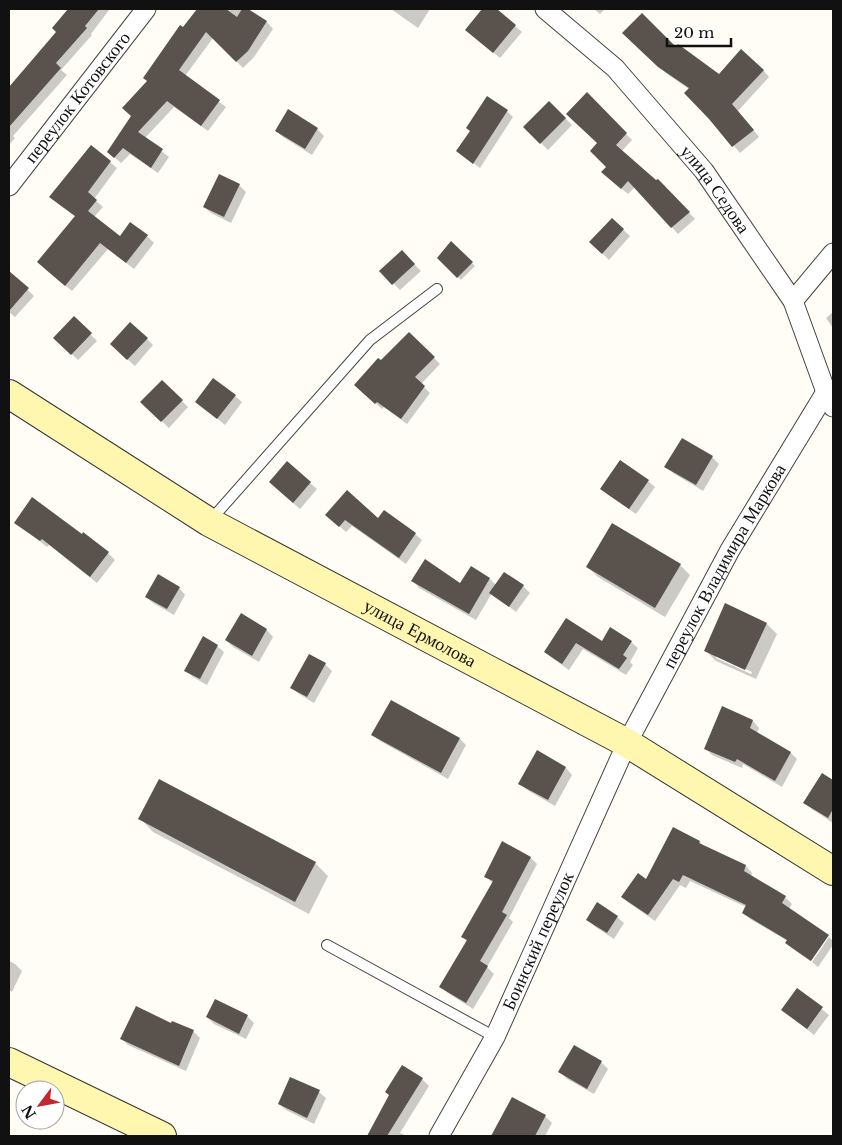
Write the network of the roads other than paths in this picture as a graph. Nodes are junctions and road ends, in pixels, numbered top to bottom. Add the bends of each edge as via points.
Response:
1 (146, 9) edge
2 (545, 9) edge
3 (9, 186) edge
4 (833, 253) edge
5 (437, 289) dead end
6 (792, 301) junction
7 (9, 394) edge
8 (830, 399) edge
9 (209, 522) junction
10 (627, 743) junction
11 (833, 871) edge
12 (327, 945) dead end
13 (494, 1037) junction
14 (9, 1062) edge
15 (162, 1136) edge
16 (439, 1136) edge

1 - 3 street, переулок Котовского
2 - 6 street, улица Седова via 615,68 704,171
4 - 6 street
5 - 9 lane via 370,340
6 - 8 street, улица Седова
7 - 9 street, улица Ермолова
8 - 10 street, переулок Владимира Маркова via 730,550
9 - 10 street, улица Ермолова
10 - 11 street, улица Ермолова
10 - 13 street, Боинский переулок
12 - 13 lane
13 - 16 street, Боинский переулок
14 - 15 street

